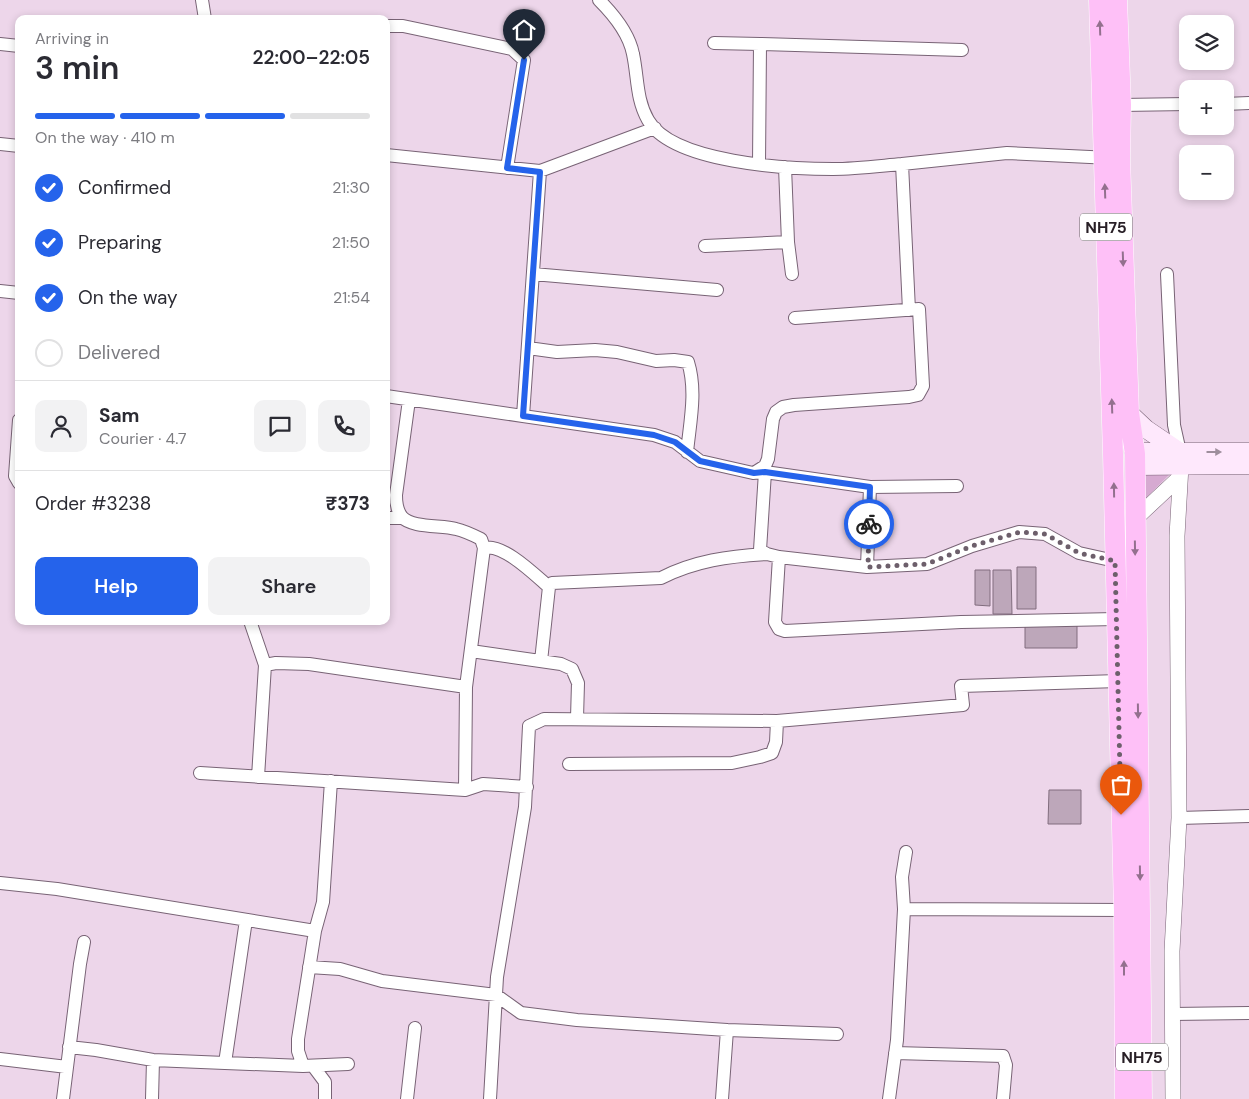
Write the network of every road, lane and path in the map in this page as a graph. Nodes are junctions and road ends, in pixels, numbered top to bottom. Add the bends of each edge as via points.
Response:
1 (202, 0) edge
2 (600, 0) edge
3 (1099, 0) edge
4 (1117, 0) edge
5 (204, 15) edge
6 (390, 26) edge
7 (714, 43) dead end
8 (0, 44) edge
9 (760, 44) junction
10 (15, 46) edge
11 (962, 50) dead end
12 (1179, 104) edge
13 (1234, 104) edge
14 (1249, 104) edge
15 (1121, 105) junction
16 (655, 128) junction
17 (0, 144) edge
18 (15, 146) edge
19 (390, 154) edge
20 (1112, 159) junction
21 (759, 164) junction
22 (902, 164) junction
23 (785, 167) junction
24 (507, 168) junction
25 (540, 172) junction
26 (788, 242) junction
27 (705, 246) dead end
28 (533, 274) junction
29 (792, 274) dead end
30 (1167, 274) dead end
31 (717, 290) dead end
32 (0, 291) edge
33 (15, 293) edge
34 (909, 310) junction
35 (795, 318) dead end
36 (528, 348) junction
37 (390, 397) edge
38 (409, 400) junction
39 (1129, 412) junction
40 (523, 416) junction
41 (687, 452) junction
42 (1249, 452) edge
43 (1113, 454) junction
44 (1135, 457) junction
45 (1180, 465) junction
46 (1249, 465) edge
47 (759, 472) junction
48 (957, 486) dead end
49 (870, 487) junction
50 (390, 518) edge
51 (403, 518) junction
52 (1134, 520) junction
53 (484, 548) junction
54 (773, 555) junction
55 (1115, 561) junction
56 (868, 567) junction
57 (549, 587) junction
58 (1116, 619) junction
59 (251, 625) edge
60 (471, 651) junction
61 (541, 661) junction
62 (265, 665) junction
63 (1118, 681) junction
64 (466, 687) junction
65 (578, 718) junction
66 (777, 721) junction
67 (569, 764) dead end
68 (200, 773) dead end
69 (258, 777) junction
70 (331, 781) junction
71 (527, 787) junction
72 (465, 790) junction
73 (1249, 816) edge
74 (1179, 818) junction
75 (906, 852) dead end
76 (0, 883) edge
77 (904, 909) junction
78 (1124, 910) junction
79 (246, 920) junction
80 (315, 931) junction
81 (84, 942) dead end
82 (310, 967) junction
83 (496, 995) junction
84 (1249, 1013) edge
85 (1172, 1014) junction
86 (415, 1028) dead end
87 (727, 1030) junction
88 (837, 1034) dead end
89 (69, 1047) junction
90 (895, 1052) junction
91 (0, 1058) edge
92 (153, 1060) junction
93 (225, 1063) junction
94 (348, 1064) dead end
95 (308, 1066) junction
96 (67, 1067) junction
97 (63, 1099) edge
98 (152, 1099) edge
99 (324, 1099) edge
100 (407, 1099) edge
101 (490, 1099) edge
102 (722, 1099) edge
103 (890, 1099) edge
104 (1003, 1099) edge
105 (1125, 1099) edge
106 (1142, 1099) edge
107 (1173, 1099) edge

1 - 5 street
2 - 16 street via 627,35 640,102
20 -> 3 highway, NH75
4 - 15 highway, NH75
6 - 24 street via 404,26 512,49 524,60
7 - 9 street
8 - 10 street
9 - 11 street
9 - 21 street
12 - 15 street
13 - 14 street
15 - 20 highway, NH75
16 - 21 street via 678,145 694,151
16 - 25 street
17 - 18 street
19 - 24 street
20 - 22 street via 1007,153
20 -> 39 highway, NH75
43 -> 20 highway, NH75
21 - 23 street
22 - 23 street via 835,169
22 - 34 street
23 - 26 street
24 - 25 street
25 - 28 street
26 - 27 street
26 - 29 street
28 - 31 street
28 - 36 street
30 - 45 street via 1174,425
32 - 33 street
34 - 35 street
34 - 47 street via 918,309 923,386 918,395 783,407 772,419 768,459
36 - 40 street
36 - 41 street via 557,352 595,350 656,361 688,362 694,390
37 - 38 street
38 - 40 street
38 - 51 street via 396,495 397,507
39 - 44 highway, NH75
39 - 45 main road
40 - 41 street via 654,435 675,442
41 - 47 street via 700,461
45 -> 42 main road
43 - 44 highway
55 -> 43 highway, NH75
44 - 45 main road
44 - 52 highway, NH75
45 - 46 main road
45 - 52 street
45 - 74 street via 1177,536
47 - 49 street
47 - 54 street via 760,550
48 - 49 street
49 - 56 street
50 - 51 street
51 - 53 street via 412,523 455,528 472,534 482,540
52 -> 106 highway, NH75
53 - 57 street via 498,549
53 - 60 street
54 - 56 street
54 - 57 street via 701,562 661,578 552,583
54 - 58 street via 775,622 779,629 785,631 961,622
55 - 56 street via 1079,553 1045,534 1020,532 927,564
55 - 58 highway, NH75
57 - 61 street
58 - 63 highway, NH75
59 - 62 street
60 - 61 street
60 - 64 street
61 - 65 street via 572,669 578,683
62 - 64 street via 282,662 309,664
62 - 69 street
63 - 66 street via 961,686 962,705
63 - 78 highway, NH75
64 - 72 street
65 - 66 street
65 - 71 street via 544,719 529,726
66 - 67 street via 772,752 749,760 732,763
68 - 69 street
69 - 70 street
70 - 72 street
70 - 80 street via 323,902
71 - 72 street via 483,784
71 - 83 street
73 - 74 street
74 - 85 street
75 - 77 street via 902,877
76 - 79 street via 57,889
77 - 78 street
77 - 90 street
105 -> 78 highway, NH75
79 - 80 street
79 - 93 street
80 - 82 street
81 - 89 street
82 - 83 street via 340,969 382,981
82 - 95 street via 298,1040 298,1051
83 - 87 street via 521,1013
83 - 101 street
84 - 85 street
85 - 107 street
86 - 100 street
87 - 88 street
87 - 102 street
89 - 92 street
89 - 96 street
90 - 103 street
90 - 104 street via 1003,1056 1006,1065
91 - 96 street
92 - 93 street
92 - 98 street
93 - 95 street
94 - 95 street
95 - 99 street via 325,1082
96 - 97 street

